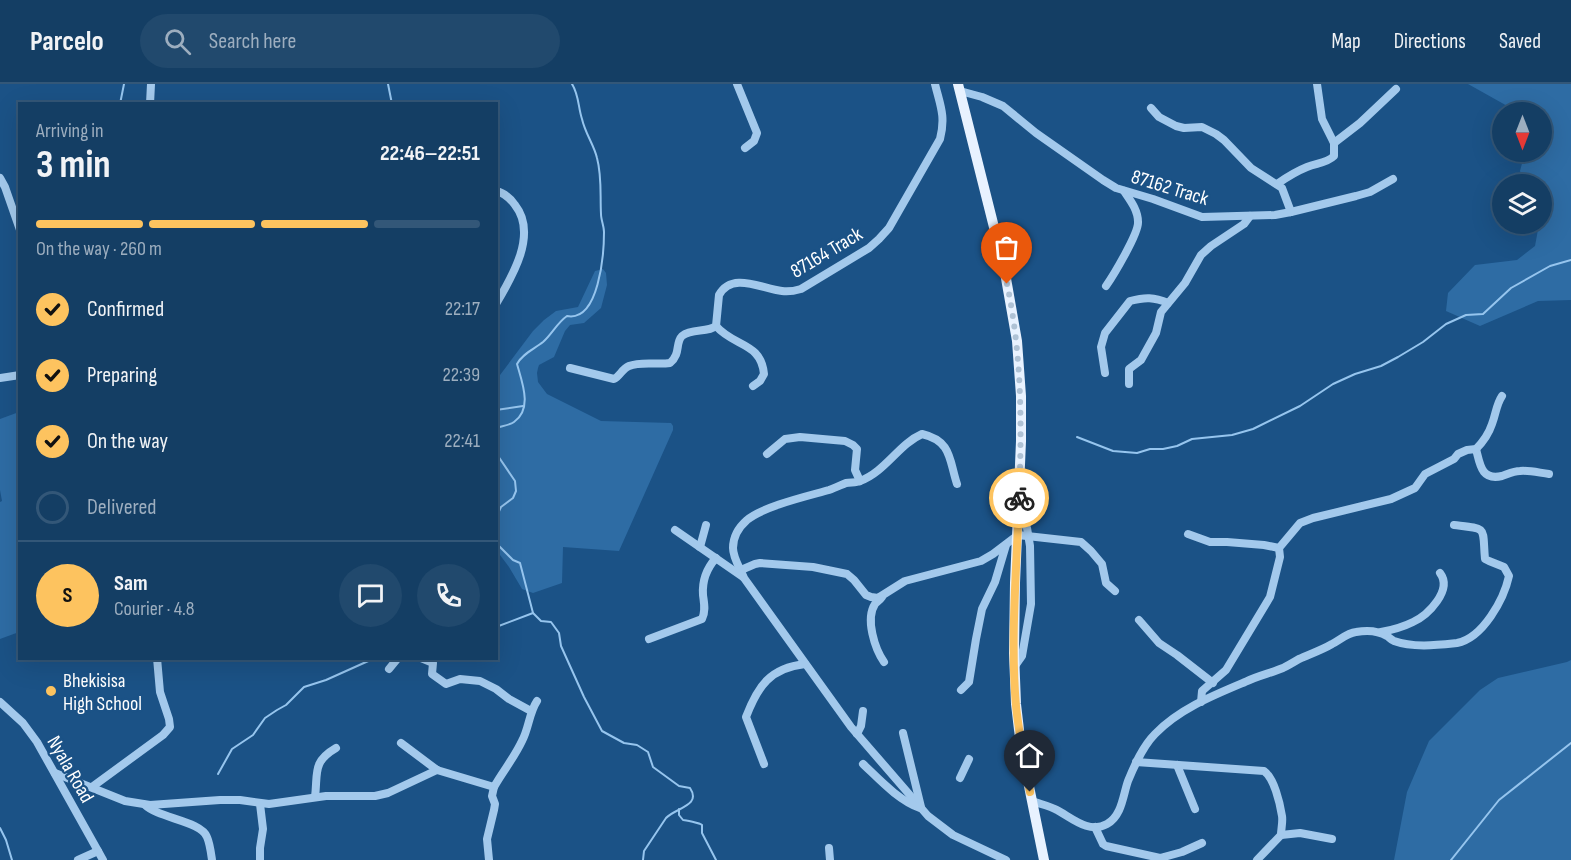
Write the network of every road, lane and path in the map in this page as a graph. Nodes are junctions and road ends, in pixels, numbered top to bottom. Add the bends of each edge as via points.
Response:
1 (151, 84) edge
2 (737, 84) edge
3 (935, 84) edge
4 (1317, 84) edge
5 (959, 87) edge
6 (1396, 89) dead end
7 (150, 102) edge
8 (1151, 108) dead end
9 (1334, 143) junction
10 (746, 148) dead end
11 (0, 178) edge
12 (1393, 179) dead end
13 (1277, 184) junction
14 (1124, 191) junction
15 (498, 192) edge
16 (1291, 212) junction
17 (1250, 216) junction
18 (18, 225) edge
19 (1106, 286) dead end
20 (498, 301) edge
21 (1168, 303) junction
22 (716, 326) junction
23 (570, 368) dead end
24 (1105, 373) dead end
25 (18, 375) edge
26 (0, 378) edge
27 (1129, 384) dead end
28 (753, 386) dead end
29 (1502, 396) dead end
30 (1476, 449) junction
31 (767, 454) dead end
32 (1549, 474) dead end
33 (860, 481) junction
34 (957, 484) dead end
35 (706, 525) dead end
36 (1454, 525) dead end
37 (675, 530) dead end
38 (1188, 534) dead end
39 (1023, 536) junction
40 (1006, 545) junction
41 (700, 547) junction
42 (1279, 548) junction
43 (716, 558) junction
44 (1440, 573) dead end
45 (742, 574) junction
46 (1115, 591) dead end
47 (885, 594) junction
48 (1139, 620) dead end
49 (1380, 633) junction
50 (649, 639) dead end
51 (157, 660) edge
52 (396, 660) edge
53 (426, 660) edge
54 (884, 662) dead end
55 (805, 664) junction
56 (1015, 666) junction
57 (389, 669) dead end
58 (1213, 683) junction
59 (961, 690) dead end
60 (537, 700) dead end
61 (0, 702) edge
62 (1201, 702) junction
63 (531, 711) junction
64 (863, 711) dead end
65 (903, 733) dead end
66 (857, 734) junction
67 (401, 742) dead end
68 (336, 748) dead end
69 (969, 759) dead end
70 (1136, 762) junction
71 (764, 764) dead end
72 (862, 765) dead end
73 (1177, 765) junction
74 (437, 770) junction
75 (55, 773) junction
76 (960, 778) dead end
77 (92, 787) junction
78 (494, 787) junction
79 (315, 797) junction
80 (1032, 801) junction
81 (260, 804) junction
82 (145, 805) junction
83 (922, 808) junction
84 (1195, 809) dead end
85 (1095, 827) junction
86 (1281, 835) junction
87 (1332, 839) dead end
88 (1202, 843) dead end
89 (829, 848) dead end
90 (98, 851) junction
91 (78, 860) edge
92 (103, 860) edge
93 (212, 860) edge
94 (260, 860) edge
95 (489, 860) edge
96 (830, 860) edge
97 (1006, 860) edge
98 (1044, 860) edge
99 (1257, 860) edge

1 - 7 street
2 - 10 street via 756,133
3 - 22 street, 87164 Track via 943,115 940,139 889,228 869,248 801,289 782,292 745,284 728,285 719,295
4 - 9 street via 1322,119
5 - 14 street, 87162 Track via 1003,106 1036,133
5 - 39 main road via 1004,267 1017,341 1021,396 1019,514
6 - 9 street
8 - 13 street via 1176,126 1202,127 1216,134 1248,166
9 - 13 street via 1332,158
11 - 18 street
12 - 16 street, 87162 Track via 1370,192
13 - 16 street
14 - 17 street, 87162 Track via 1202,217
14 - 19 street via 1139,224
15 - 20 street via 518,208 525,232 518,260
16 - 17 street, 87162 Track
17 - 21 street via 1201,255
21 - 24 street via 1148,297 1130,301 1103,339
21 - 27 street via 1141,360 1129,369
22 - 23 street via 682,337 670,363 631,365 614,379
22 - 28 street via 761,359 764,374
25 - 26 street
29 - 30 street via 1491,426
30 - 32 street via 1481,468 1490,477 1522,470
30 - 42 street via 1458,454 1425,474 1415,488 1391,499 1305,520
31 - 33 street via 785,439 845,441 857,449 855,470
33 - 34 street via 922,434 949,451
33 - 45 street via 766,510 746,521 736,534 733,549
35 - 41 street
36 - 49 street via 1483,531 1485,559 1504,567 1509,576 1501,602 1477,632 1464,641 1416,645
37 - 41 street
38 - 42 street via 1210,542
39 - 40 street
39 - 46 street via 1084,544 1100,561 1106,583
39 - 56 main road via 1015,583
39 - 56 street via 1031,562 1030,610 1022,656
40 - 47 street via 981,561 905,581
40 - 59 street via 982,609 969,682
41 - 43 street
42 - 58 street via 1270,597 1226,670
43 - 45 street
43 - 50 street via 707,571 702,619
44 - 49 street via 1444,588 1427,613 1415,622
45 - 47 street via 760,563 813,567 847,574 871,597
45 - 55 street
47 - 54 street via 874,606 871,622
48 - 58 street via 1160,643
49 - 62 street via 1374,630 1347,635 1284,668
51 - 77 street via 160,692 170,727
52 - 57 street
53 - 63 street via 433,663 432,675 446,684 460,679 480,681
55 - 66 street
55 - 71 street via 784,668 767,680 746,717
56 - 80 main road via 1021,747
58 - 62 street via 1202,691
60 - 63 street
61 - 75 street, Nyala Road via 23,723
62 - 70 street via 1161,728
63 - 78 street via 524,739
64 - 66 street
65 - 83 street
66 - 83 street
67 - 74 street
68 - 79 street via 319,762
69 - 76 street
70 - 73 street
70 - 85 street via 1119,810 1108,824
72 - 83 street via 897,795
73 - 84 street
73 - 86 street via 1267,772 1282,817
74 - 78 street
74 - 79 street via 375,796
75 - 77 street
75 - 90 street, Nyala Road
77 - 82 street
78 - 95 street via 495,804 487,840
79 - 81 street
80 - 85 street via 1056,809 1079,824
80 - 98 main road
81 - 82 street via 220,800
81 - 94 street
82 - 93 street via 204,832
83 - 97 street via 953,835
85 - 88 street via 1106,846 1160,858
86 - 87 street via 1300,833
86 - 99 street
89 - 96 street
90 - 91 street
90 - 92 street, Nyala Road

